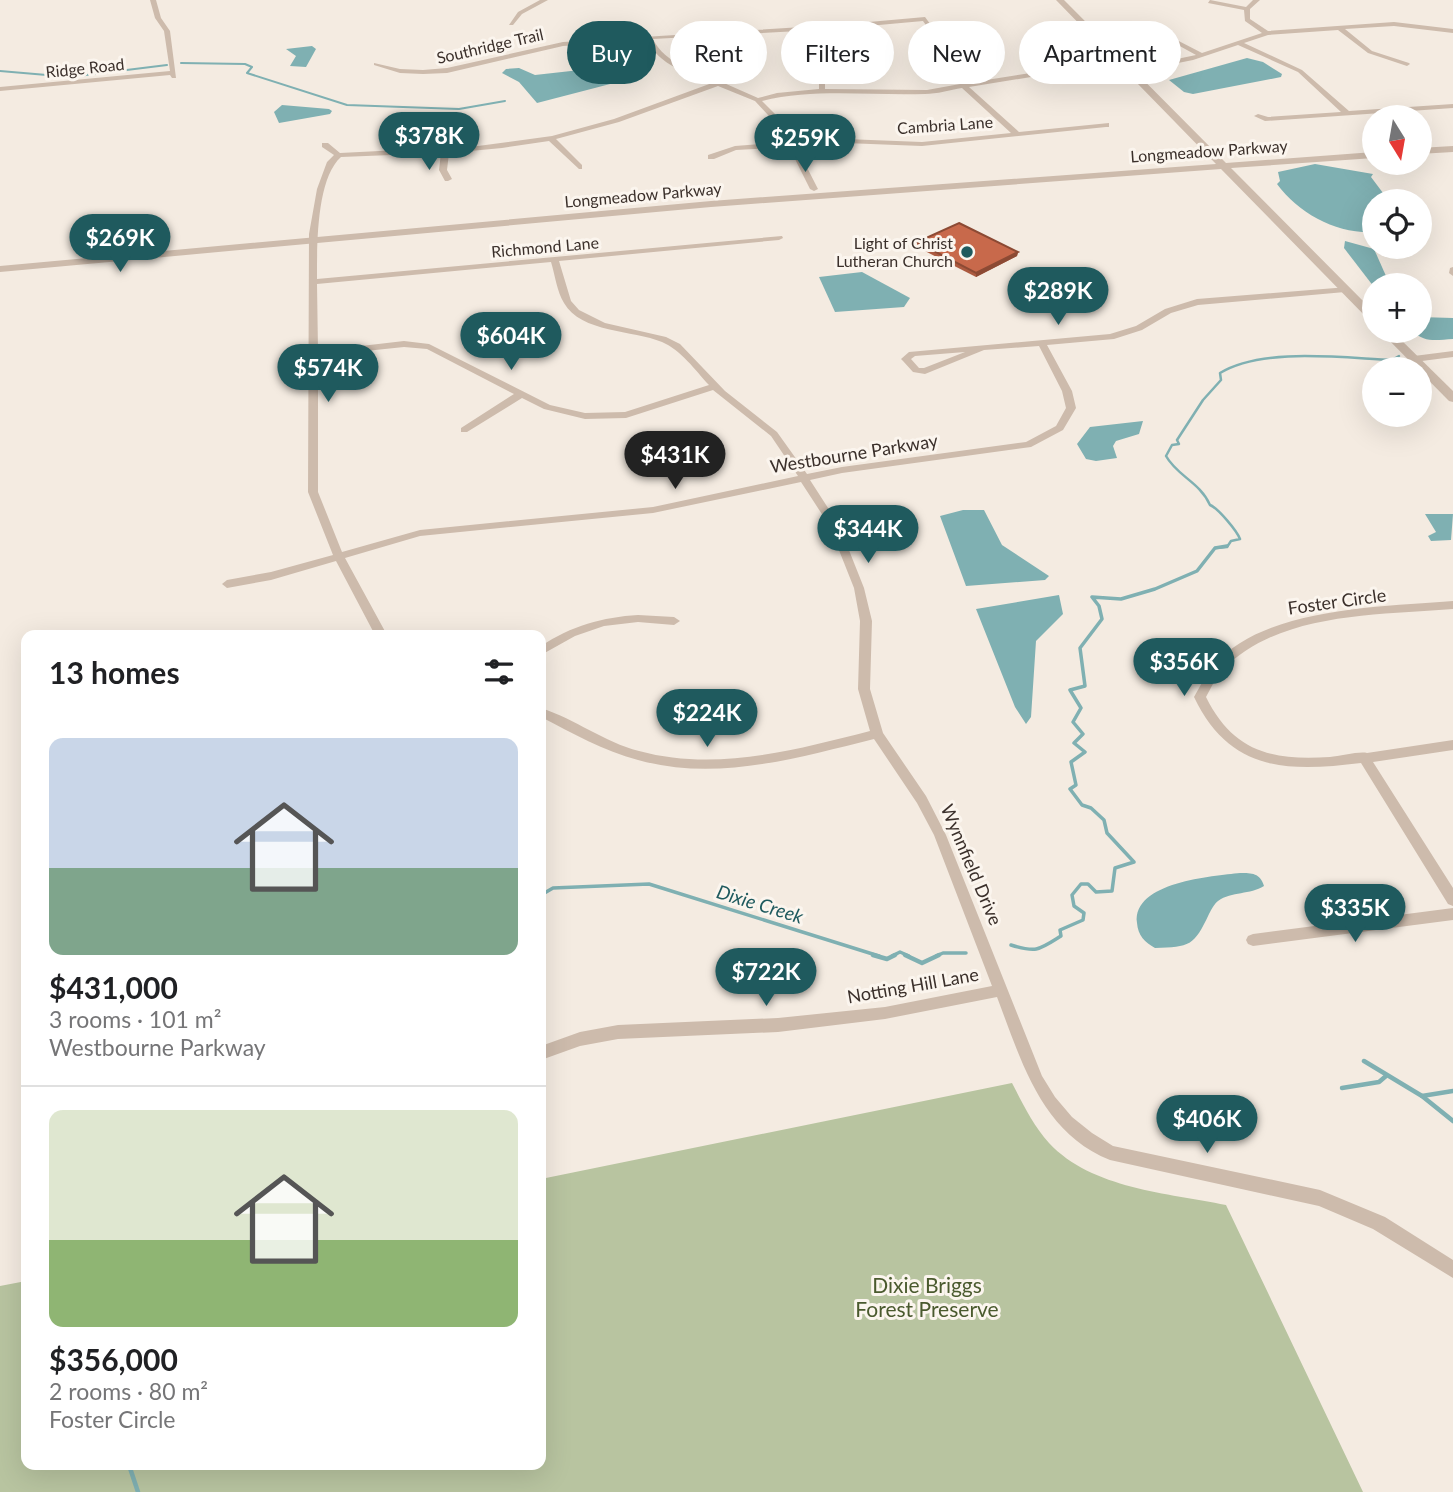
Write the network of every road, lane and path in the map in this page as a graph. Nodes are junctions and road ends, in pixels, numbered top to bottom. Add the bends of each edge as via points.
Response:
1 (153, 0) edge
2 (525, 0) edge
3 (545, 0) edge
4 (1060, 0) edge
5 (1258, 0) edge
6 (1210, 2) dead end
7 (535, 3) junction
8 (1247, 9) junction
9 (1081, 21) edge
10 (511, 24) dead end
11 (1340, 28) junction
12 (1453, 32) edge
13 (1267, 33) junction
14 (656, 38) edge
15 (1181, 44) edge
16 (1240, 44) junction
17 (567, 45) edge
18 (656, 49) edge
19 (1201, 55) junction
20 (1181, 59) edge
21 (670, 61) edge
22 (376, 64) dead end
23 (1407, 64) dead end
24 (1019, 77) edge
25 (716, 84) edge
26 (725, 84) edge
27 (822, 84) edge
28 (1144, 84) edge
29 (965, 87) junction
30 (0, 89) edge
31 (822, 92) junction
32 (757, 100) junction
33 (1453, 106) edge
34 (1347, 113) junction
35 (1258, 116) dead end
36 (1106, 125) dead end
37 (1015, 132) junction
38 (551, 138) junction
39 (1453, 143) edge
40 (792, 144) junction
41 (1432, 144) edge
42 (325, 145) dead end
43 (1362, 149) edge
44 (1453, 149) edge
45 (1432, 150) edge
46 (445, 152) junction
47 (339, 155) junction
48 (1362, 156) edge
49 (711, 157) dead end
50 (1222, 162) junction
51 (579, 167) dead end
52 (448, 179) dead end
53 (814, 189) junction
54 (313, 237) junction
55 (779, 238) dead end
56 (555, 260) junction
57 (0, 261) edge
58 (0, 269) edge
59 (313, 282) junction
60 (1345, 289) junction
61 (1362, 306) edge
62 (1042, 343) junction
63 (1398, 343) edge
64 (985, 347) junction
65 (313, 354) junction
66 (1453, 354) edge
67 (1412, 357) edge
68 (1430, 357) edge
69 (1432, 377) edge
70 (715, 386) junction
71 (521, 394) junction
72 (1453, 398) edge
73 (464, 430) dead end
74 (804, 478) junction
75 (338, 555) junction
76 (227, 584) dead end
77 (1453, 606) edge
78 (674, 621) dead end
79 (378, 630) edge
80 (546, 647) edge
81 (546, 714) edge
82 (877, 734) junction
83 (1453, 745) edge
84 (1363, 757) junction
85 (1453, 900) edge
86 (1453, 914) edge
87 (1253, 940) dead end
88 (1001, 990) junction
89 (546, 1051) edge
90 (1453, 1270) edge

1 - 30 street, Ridge Road via 167,31 174,75
2 - 7 street
3 - 7 street
4 - 9 street
5 - 8 street
6 - 8 street
7 - 10 street
8 - 13 street via 1247,20
11 - 12 street via 1394,24
11 - 13 street
11 - 23 street via 1363,50
13 - 16 street
14 - 29 street, Southridge Trail via 925,19
15 - 19 street
16 - 19 street
16 - 34 street via 1300,71
17 - 22 street, Southridge Trail via 538,47 428,74
18 - 21 street
19 - 20 street
24 - 29 street
25 - 38 street via 621,119
26 - 32 street
27 - 31 street
28 - 50 street
29 - 31 street via 903,93
29 - 37 street, Southridge Trail
31 - 32 street via 777,94
32 - 40 street via 776,118
33 - 34 street
34 - 35 street
36 - 37 street, Cambria Lane
37 - 40 street, Cambria Lane via 922,144
38 - 46 street
38 - 51 street
39 - 41 street
40 - 49 street, Cambria Lane via 735,148
40 - 53 street
42 - 47 street
43 - 50 street, Longmeadow Parkway
44 - 45 street
46 - 47 street
46 - 52 street via 443,170
47 - 54 street via 326,173
48 - 50 street, Longmeadow Parkway
50 - 53 street, Longmeadow Parkway
50 - 54 street, Longmeadow Parkway
50 - 60 street
53 - 54 street, Longmeadow Parkway
54 - 57 street, Longmeadow Parkway
54 - 58 street, Longmeadow Parkway
54 - 59 street
55 - 56 street, Richmond Lane
56 - 59 street, Richmond Lane
56 - 70 street, Wynnfield Drive via 567,302 576,312 602,326 677,346
59 - 65 street
60 - 61 street
60 - 62 street via 1197,302 1124,334
62 - 64 street
62 - 74 street, Westbourne Parkway via 1071,408 1052,434 1010,449
63 - 67 street
64 - 64 street via 912,354 906,359 916,370 925,371
65 - 71 street via 419,345
65 - 75 street via 313,492
66 - 68 street
69 - 72 street
70 - 71 street via 611,417 564,414
70 - 74 street, Wynnfield Drive via 774,434
71 - 73 street
74 - 75 street, Westbourne Parkway via 653,510 420,533
74 - 82 street, Wynnfield Drive via 834,525 859,588 866,621 864,688
75 - 76 street, Westbourne Parkway
75 - 79 street
77 - 84 street, Foster Circle via 1283,627 1222,661 1200,697 1209,718 1253,754 1296,764
78 - 80 street via 647,617 610,621 565,634
81 - 82 street via 636,755 691,765 770,760
82 - 88 street, Wynnfield Drive via 940,835
83 - 84 street, Foster Circle
84 - 85 street
86 - 87 street
88 - 89 street, Notting Hill Lane via 885,1013 778,1025 618,1032
88 - 90 street, Wynnfield Drive via 1043,1094 1088,1141 1130,1158 1320,1198 1379,1223

